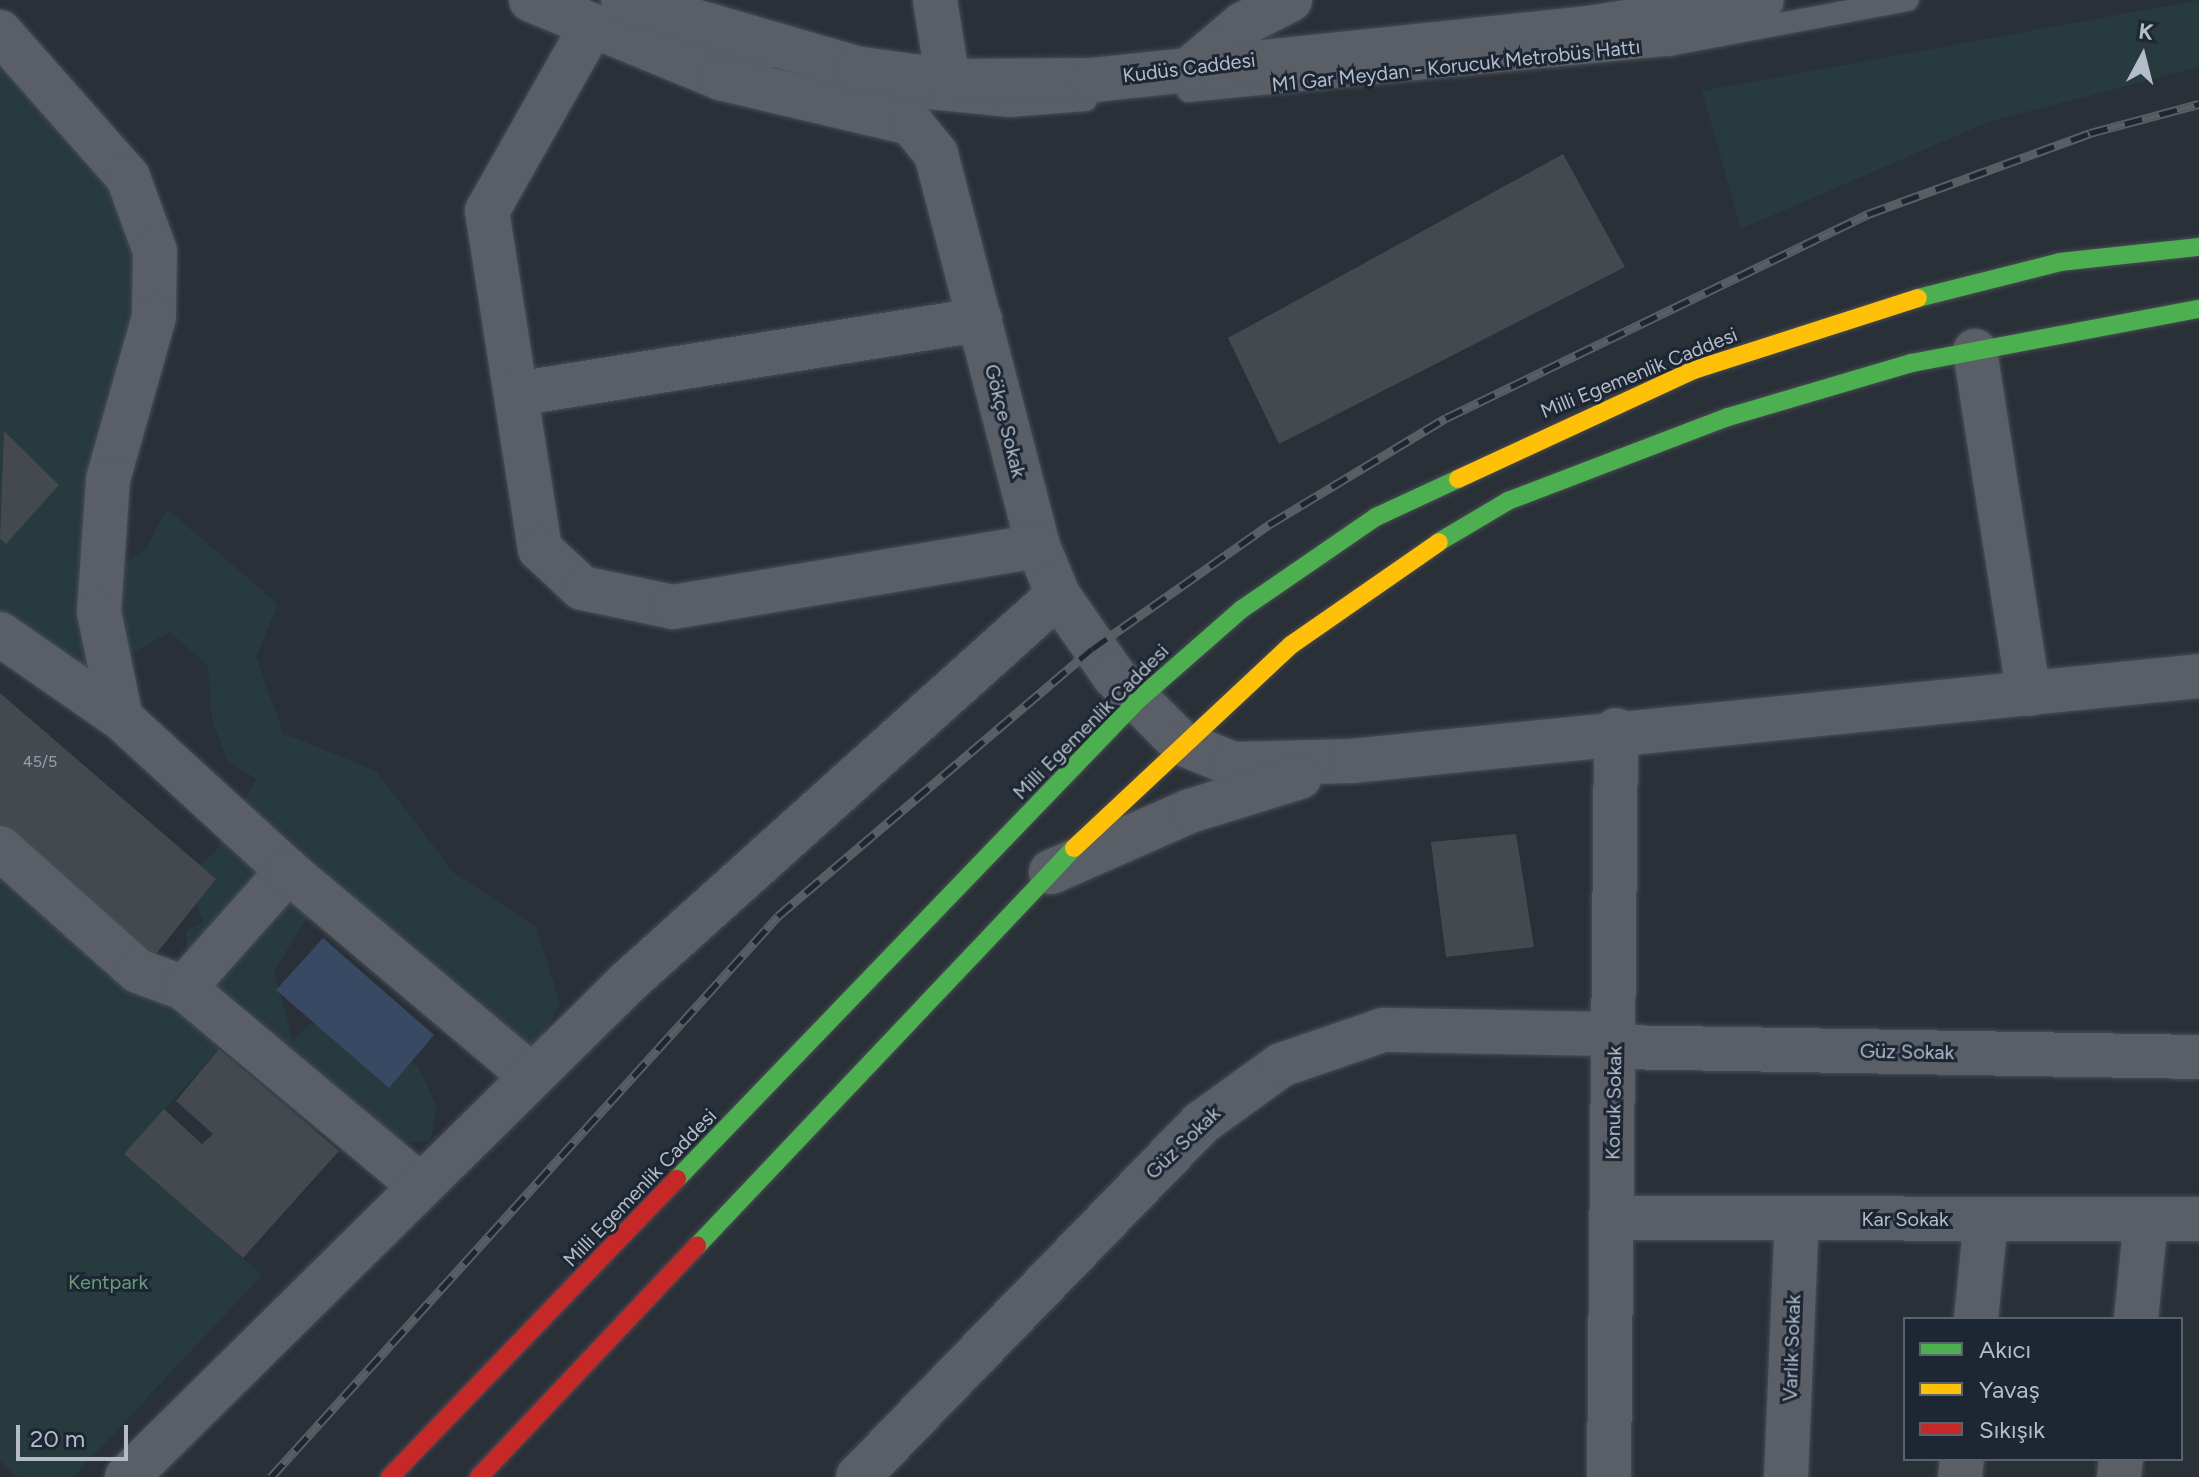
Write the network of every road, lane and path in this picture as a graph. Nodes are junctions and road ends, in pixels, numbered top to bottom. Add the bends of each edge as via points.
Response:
1 (531, 0) edge
2 (623, 0) edge
3 (935, 0) edge
4 (1290, 0) edge
5 (1762, 0) edge
6 (1908, 0) edge
7 (588, 14) edge
8 (1582, 14) edge
9 (0, 32) edge
10 (1192, 67) junction
11 (948, 81) junction
12 (2199, 247) edge
13 (2199, 309) edge
14 (980, 320) junction
15 (1975, 351) junction
16 (516, 394) junction
17 (1038, 546) junction
18 (1058, 595) junction
19 (0, 634) edge
20 (2199, 676) edge
21 (2029, 694) junction
22 (1138, 700) junction
23 (121, 718) junction
24 (1616, 730) junction
25 (1181, 743) junction
26 (1352, 761) junction
27 (0, 848) edge
28 (288, 871) junction
29 (1047, 874) junction
30 (184, 988) junction
31 (1615, 1040) junction
32 (2199, 1057) edge
33 (530, 1075) junction
34 (417, 1183) junction
35 (1612, 1218) junction
36 (1797, 1218) junction
37 (1986, 1219) junction
38 (2146, 1219) junction
39 (2199, 1219) edge
40 (1976, 1317) edge
41 (2136, 1317) edge
42 (127, 1477) edge
43 (390, 1477) edge
44 (479, 1477) edge
45 (858, 1477) edge
46 (1609, 1477) edge
47 (1786, 1477) edge

1 - 7 street
2 - 11 street, Kudüs Caddesi via 855,68
3 - 11 street
4 - 10 street via 1243,24
5 - 8 street, Kudüs Caddesi
6 - 7 lane, M1 Gar Meydan - Korucuk Metrobüs Hattı via 1669,45 1010,106 899,99
7 - 14 street, Gökçe Sokak via 720,78 911,123 936,154
7 - 16 street via 487,211
8 - 10 street, Kudüs Caddesi
9 - 23 street via 128,177 155,251 154,317 107,495 99,612
10 - 11 street, Kudüs Caddesi via 1093,80
12 - 22 main road, Milli Egemenlik Caddesi via 2060,262 1897,303 1694,370 1376,517 1242,609
13 - 15 main road
14 - 16 street
14 - 17 street, Gökçe Sokak
15 - 21 street
15 - 25 main road via 1728,417 1508,501 1401,564 1291,645
16 - 17 street via 540,549 582,588 673,607
17 - 18 street, Gökçe Sokak
18 - 22 street, Gökçe Sokak
18 - 33 street via 870,757
19 - 23 street
20 - 21 street
21 - 24 street
22 - 25 street, Gökçe Sokak
22 - 43 main road, Milli Egemenlik Caddesi
23 - 28 street
24 - 26 street
24 - 31 street, Konuk Sokak
25 - 26 street via 1233,764
25 - 29 main road
26 - 29 street via 1190,811
27 - 30 street via 138,971
28 - 30 street
28 - 33 street
29 - 44 main road
30 - 34 street
31 - 32 street, Güz Sokak
31 - 35 street, Konuk Sokak
31 - 45 street, Güz Sokak via 1383,1030 1281,1065 1201,1123
33 - 34 street
34 - 42 street
35 - 36 street, Kar Sokak
35 - 46 street, Konuk Sokak
36 - 37 street, Kar Sokak
36 - 47 street, Varlık Sokak
37 - 38 street, Kar Sokak
37 - 40 street
38 - 39 street, Kar Sokak
38 - 41 street

